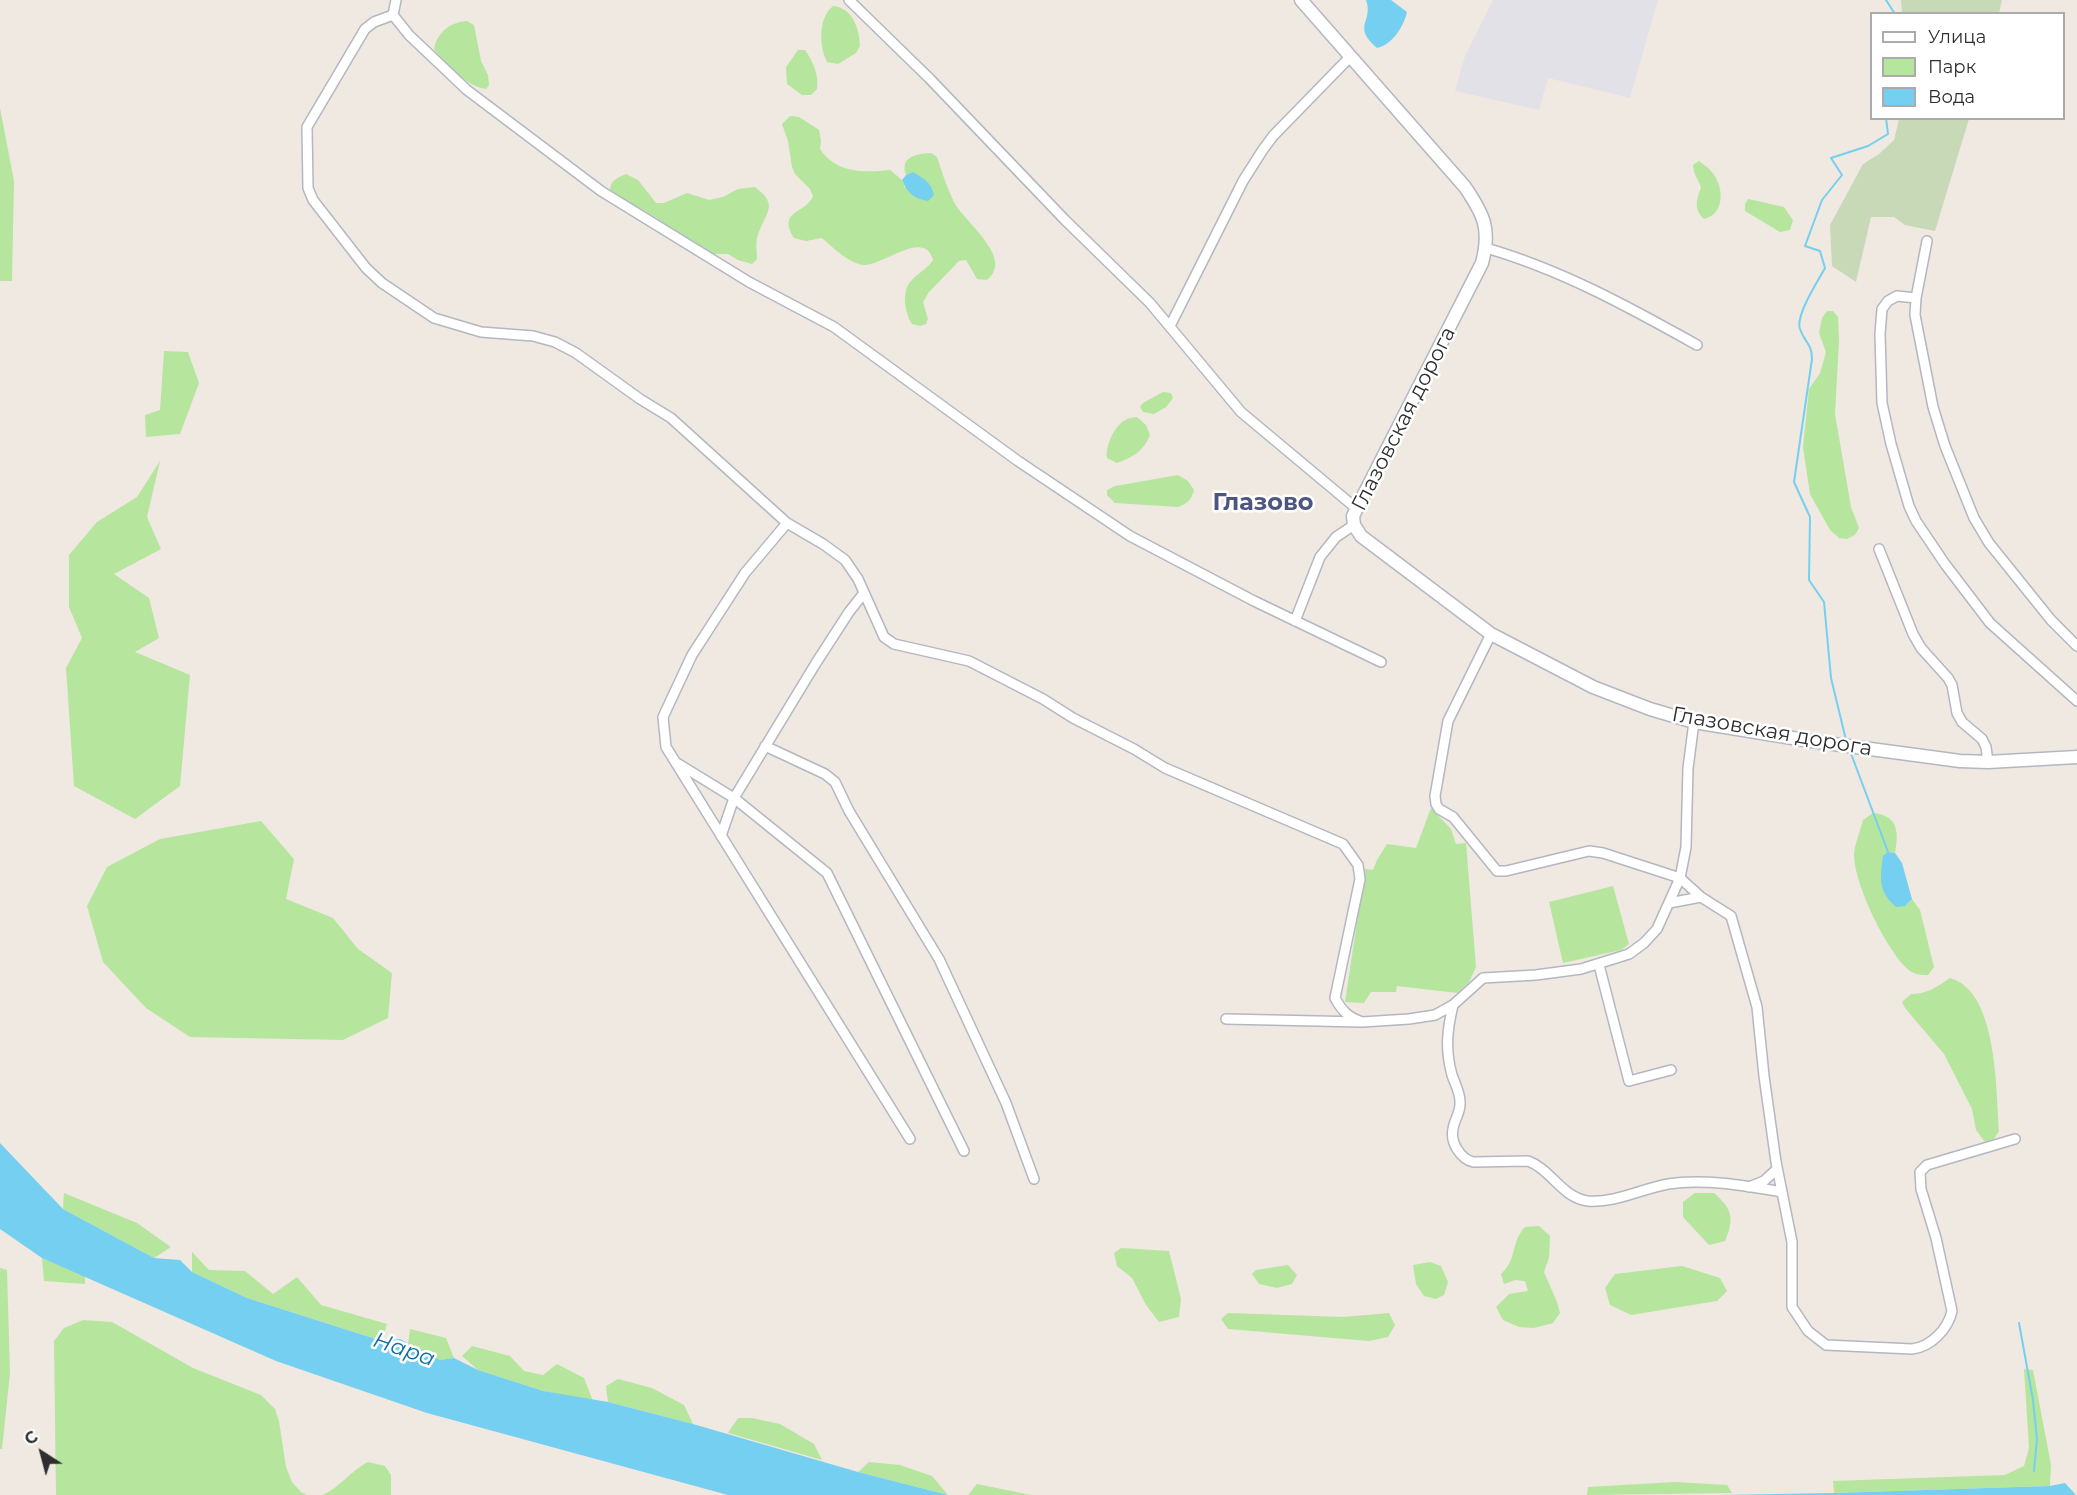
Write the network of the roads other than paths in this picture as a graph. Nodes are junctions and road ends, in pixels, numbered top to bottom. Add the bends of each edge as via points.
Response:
1 (849, 0) edge
2 (1300, 0) edge
3 (393, 6) edge
4 (1350, 57) junction
5 (1927, 241) dead end
6 (1486, 248) junction
7 (1916, 298) junction
8 (1170, 326) junction
9 (1697, 345) dead end
10 (1357, 509) junction
11 (787, 523) junction
12 (1354, 525) junction
13 (1879, 549) dead end
14 (864, 592) junction
15 (1295, 621) junction
16 (1491, 634) junction
17 (2077, 646) edge
18 (1381, 662) dead end
19 (2077, 701) edge
20 (1694, 722) junction
21 (765, 746) junction
22 (2077, 757) edge
23 (675, 761) junction
24 (1988, 762) junction
25 (734, 798) junction
26 (721, 836) junction
27 (1680, 878) junction
28 (1701, 897) junction
29 (1669, 903) junction
30 (1599, 965) junction
31 (1453, 1005) junction
32 (1226, 1019) dead end
33 (1362, 1022) junction
34 (1671, 1070) dead end
35 (2015, 1139) dead end
36 (910, 1140) dead end
37 (964, 1151) dead end
38 (1777, 1169) junction
39 (1034, 1179) dead end
40 (1749, 1187) junction
41 (1782, 1192) junction

1 - 8 street
2 - 4 street, Глазовская дорога
3 - 11 street via 365,29 307,127 308,188 333,227 382,284 434,318 481,332 533,336 576,353 670,418
3 - 15 street via 409,35 468,90 601,191 749,282 834,327 1018,461 1130,536
4 - 6 street, Глазовская дорога via 1465,187 1485,220
4 - 8 street via 1262,151
5 - 7 street
6 - 9 street via 1566,276
6 - 10 street, Глазовская дорога via 1482,263
7 - 17 street via 1915,315 1933,407 1974,518 2014,576
7 - 19 street via 1897,296 1888,301 1882,309 1880,334 1882,403 1909,506 1990,623
8 - 10 street via 1241,412
10 - 12 street, Глазовская дорога
11 - 14 street via 844,560
11 - 23 street via 745,573 682,675 663,717 666,747
12 - 15 street via 1336,537 1320,557
12 - 16 street, Глазовская дорога via 1361,536
13 - 24 street via 1913,634 1948,678 1957,713 1982,739
14 - 21 street
14 - 33 street via 884,637 894,645 969,661 1164,768 1343,844 1358,865 1360,879 1335,998 1350,1018
15 - 18 street
16 - 20 street, Глазовская дорога via 1593,687
16 - 27 street via 1448,721 1436,804 1453,817 1497,871 1589,851
20 - 24 street, Глазовская дорога via 1811,741
20 - 27 street via 1688,768 1686,847
21 - 25 street
21 - 39 street via 835,782 939,958 1006,1102
22 - 24 street, Глазовская дорога
23 - 25 street
23 - 26 street
25 - 26 street
25 - 37 street via 827,873
26 - 36 street
27 - 28 street
27 - 29 street
28 - 29 street
28 - 38 street via 1731,916 1757,1007
29 - 30 street via 1657,929 1644,943 1629,954
30 - 31 street via 1484,978
30 - 34 street via 1629,1081
31 - 33 street via 1435,1015 1409,1020
31 - 40 street via 1446,1034 1460,1103 1452,1131 1465,1160 1528,1161 1573,1197 1587,1201 1613,1200 1687,1182
32 - 33 street
35 - 41 street via 1927,1165 1920,1172 1952,1311 1950,1321 1922,1348 1826,1345 1808,1331 1792,1306 1792,1242
38 - 40 street via 1764,1181
38 - 41 street
40 - 41 street

